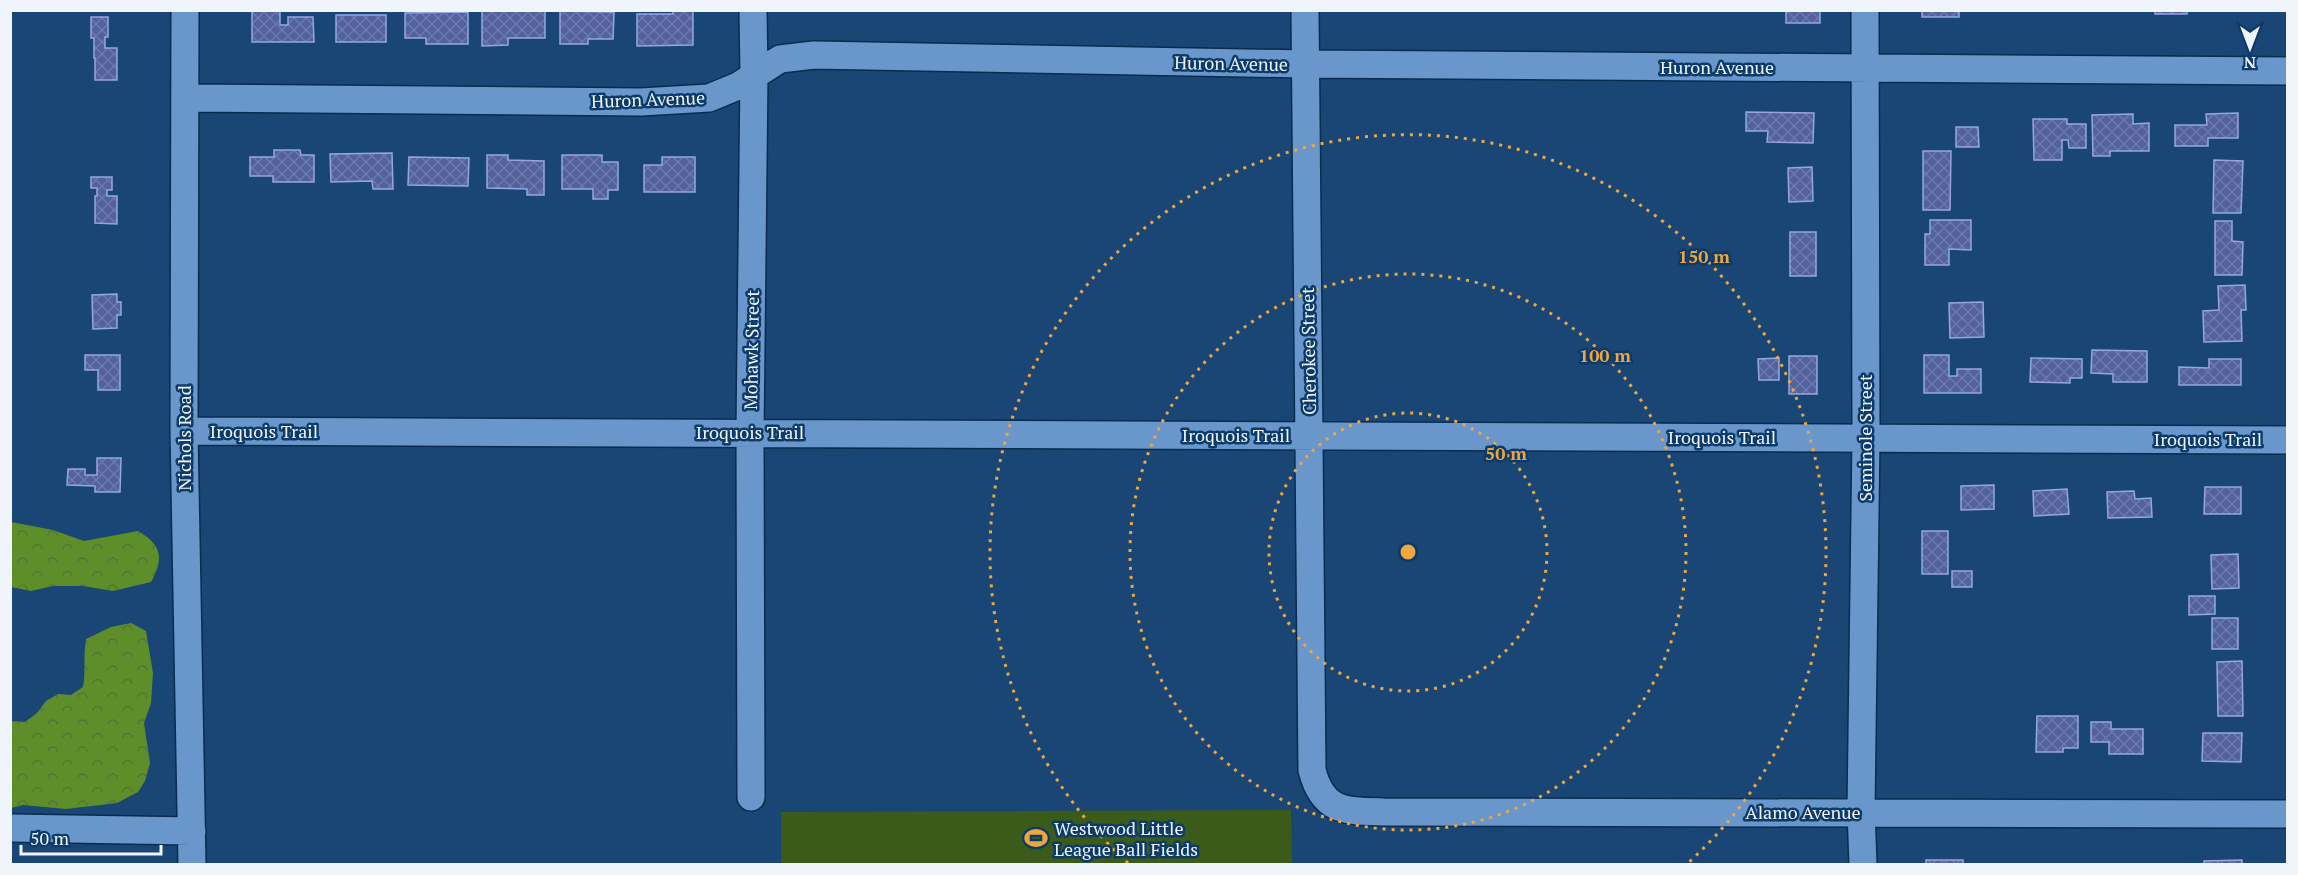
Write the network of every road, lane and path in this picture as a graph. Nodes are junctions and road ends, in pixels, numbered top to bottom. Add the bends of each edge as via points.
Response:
1 (184, 10) edge
2 (753, 10) edge
3 (1305, 10) edge
4 (1865, 10) edge
5 (1305, 64) junction
6 (1865, 68) junction
7 (2288, 71) edge
8 (754, 75) junction
9 (185, 98) junction
10 (184, 431) junction
11 (750, 432) junction
12 (1309, 435) junction
13 (1866, 438) junction
14 (2288, 440) edge
15 (1323, 796) joint
16 (751, 797) dead end
17 (1861, 811) junction
18 (2288, 814) edge
19 (10, 828) edge
20 (192, 831) junction
21 (192, 864) edge
22 (1863, 864) edge

1 - 9 street, Nichols Road
2 - 8 street, Mohawk Street
3 - 5 street, Cherokee Street
4 - 6 street, Seminole Street
5 - 6 street, Huron Avenue
5 - 8 street, Huron Avenue via 795,56 780,59
5 - 12 street, Cherokee Street
6 - 7 street, Huron Avenue
6 - 13 street, Seminole Street
8 - 9 street, Huron Avenue via 725,93 675,102
8 - 11 street, Mohawk Street
9 - 10 street, Nichols Road
10 - 11 street, Iroquois Trail
10 - 20 street, Nichols Road
11 - 12 street, Iroquois Trail
11 - 16 street, Mohawk Street
12 - 13 street, Iroquois Trail
12 - 15 street, Cherokee Street via 1312,770
13 - 14 street, Iroquois Trail
13 - 17 street, Seminole Street
15 - 17 street, Alamo Avenue via 1338,809 1373,812
17 - 18 street, Alamo Avenue
17 - 22 street, Seminole Street
19 - 20 street
20 - 21 street, Nichols Road

